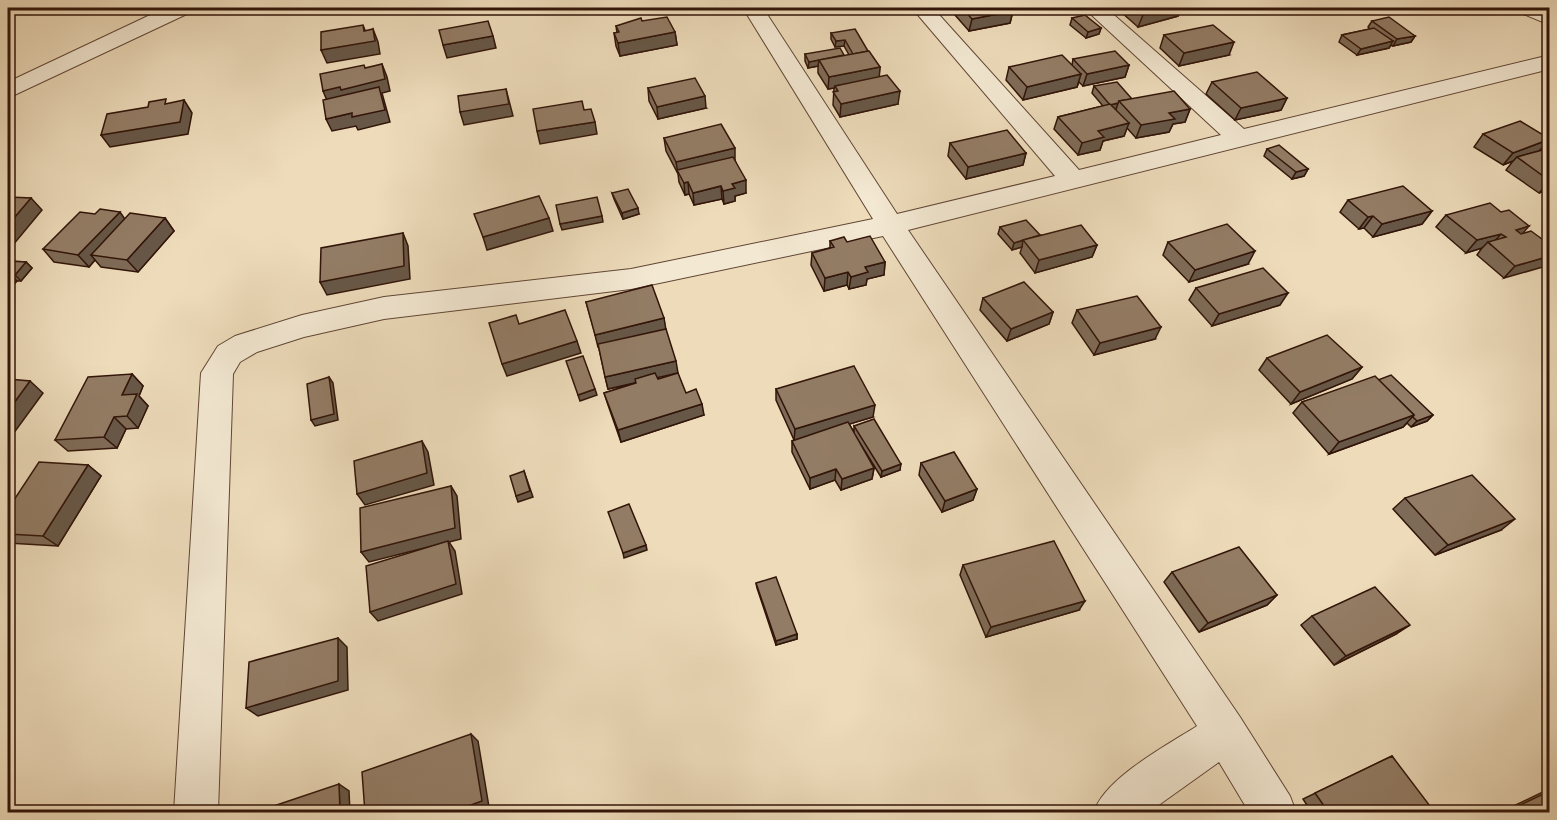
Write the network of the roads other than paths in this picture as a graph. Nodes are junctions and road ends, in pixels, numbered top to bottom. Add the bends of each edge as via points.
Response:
1 (181, 8) edge
2 (753, 8) edge
3 (922, 8) edge
4 (1094, 8) edge
5 (1529, 8) edge
6 (1550, 19) edge
7 (1550, 63) edge
8 (8, 91) edge
9 (1241, 140) junction
10 (1073, 180) junction
11 (890, 225) junction
12 (1225, 732) junction
13 (196, 813) edge
14 (1116, 813) edge
15 (1274, 813) edge

1 - 8 street
2 - 11 street
3 - 10 street
4 - 9 street
5 - 6 street
7 - 9 street
9 - 10 street
10 - 11 street
11 - 12 street
11 - 13 street via 631,279 384,308 302,326 246,344 229,354 217,373
12 - 14 street via 1150,783
12 - 15 street

